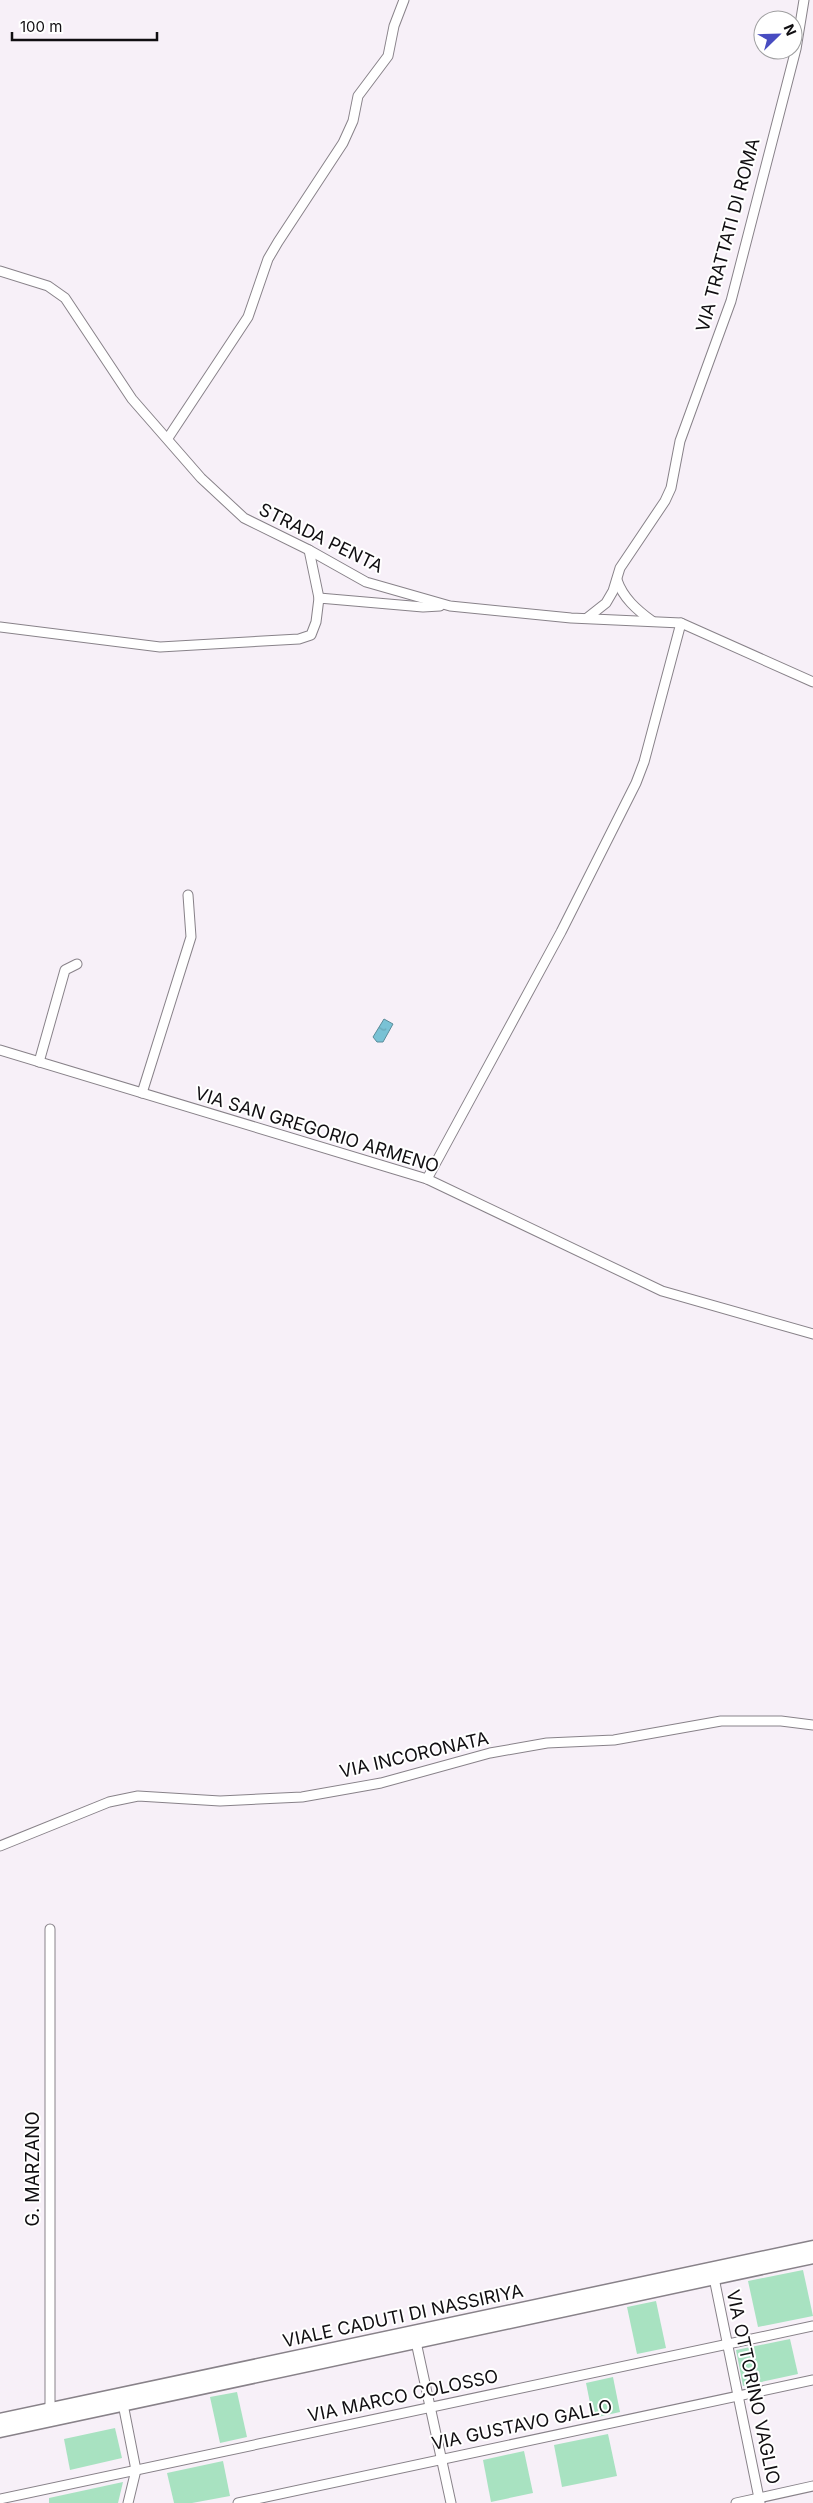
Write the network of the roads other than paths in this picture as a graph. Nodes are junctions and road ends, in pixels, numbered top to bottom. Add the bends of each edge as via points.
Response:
1 (404, 0) edge
2 (804, 0) edge
3 (0, 271) edge
4 (168, 438) junction
5 (309, 550) junction
6 (617, 580) junction
7 (319, 598) junction
8 (450, 606) junction
9 (587, 618) junction
10 (652, 621) junction
11 (681, 623) junction
12 (0, 627) edge
13 (813, 682) edge
14 (188, 895) dead end
15 (77, 964) dead end
16 (0, 1050) edge
17 (39, 1062) junction
18 (142, 1093) junction
19 (427, 1179) junction
20 (813, 1334) edge
21 (813, 1725) edge
22 (0, 1846) edge
23 (50, 1929) dead end
24 (813, 2247) edge
25 (813, 2257) edge
26 (714, 2278) junction
27 (813, 2326) edge
28 (416, 2342) junction
29 (727, 2344) junction
30 (813, 2380) edge
31 (738, 2395) junction
32 (123, 2404) junction
33 (430, 2407) junction
34 (50, 2410) junction
35 (0, 2420) edge
36 (0, 2430) edge
37 (441, 2459) junction
38 (136, 2470) junction
39 (813, 2486) edge
40 (0, 2499) edge
41 (759, 2500) edge
42 (128, 2503) edge
43 (238, 2503) edge
44 (451, 2503) edge
45 (736, 2503) edge

1 - 4 street via 388,56 358,96 353,121 343,143 268,259 248,316
2 - 6 street, VIA TRATTATI DI ROMA via 796,49 730,301 680,441 671,488 666,501 620,568
3 - 4 street, STRADA PENTA via 48,286 65,298 132,399
4 - 5 street, STRADA PENTA via 201,478 244,518
5 - 7 street
5 - 8 street, STRADA PENTA via 366,582
6 - 9 street, VIA TRATTATI DI ROMA via 606,603
6 - 10 street via 621,591
7 - 8 street via 423,607
7 - 12 street via 311,635 299,639 160,647
8 - 9 street, STRADA PENTA
9 - 10 street, STRADA PENTA
10 - 11 street, STRADA PENTA
11 - 13 street, STRADA PENTA
11 - 19 street via 636,783 561,932
14 - 18 street via 191,937
15 - 17 street via 65,970
16 - 17 street, VIA SAN GREGORIO ARMENO
17 - 18 street, VIA SAN GREGORIO ARMENO
18 - 19 street, VIA SAN GREGORIO ARMENO
19 - 20 street, VIA SAN GREGORIO ARMENO via 662,1291
21 - 22 street, VIA INCORONATA via 781,1721 721,1721 614,1740 546,1743 490,1753 381,1783 302,1797 220,1802 138,1796 109,1802
23 - 34 street, G. MARZANO
24 - 34 main road, VIALE CADUTI DI NASSIRIYA
25 - 26 main road, VIALE CADUTI DI NASSIRIYA
26 - 28 main road, VIALE CADUTI DI NASSIRIYA
26 - 29 street, VIA OTTORINO VAGLIO
27 - 29 street, VIA MARCO COLOSSO
28 - 32 main road, VIALE CADUTI DI NASSIRIYA
28 - 33 street
29 - 31 street, VIA OTTORINO VAGLIO
29 - 33 street, VIA MARCO COLOSSO
30 - 31 street, VIA GUSTAVO GALLO
31 - 37 street, VIA GUSTAVO GALLO
31 - 41 street, VIA OTTORINO VAGLIO
32 - 36 main road, VIALE CADUTI DI NASSIRIYA
32 - 38 street
33 - 37 street
33 - 38 street, VIA MARCO COLOSSO
34 - 35 main road, VIALE CADUTI DI NASSIRIYA
37 - 43 street, VIA GUSTAVO GALLO
37 - 44 street
38 - 40 street, VIA MARCO COLOSSO
38 - 42 street
39 - 41 street
41 - 45 street

